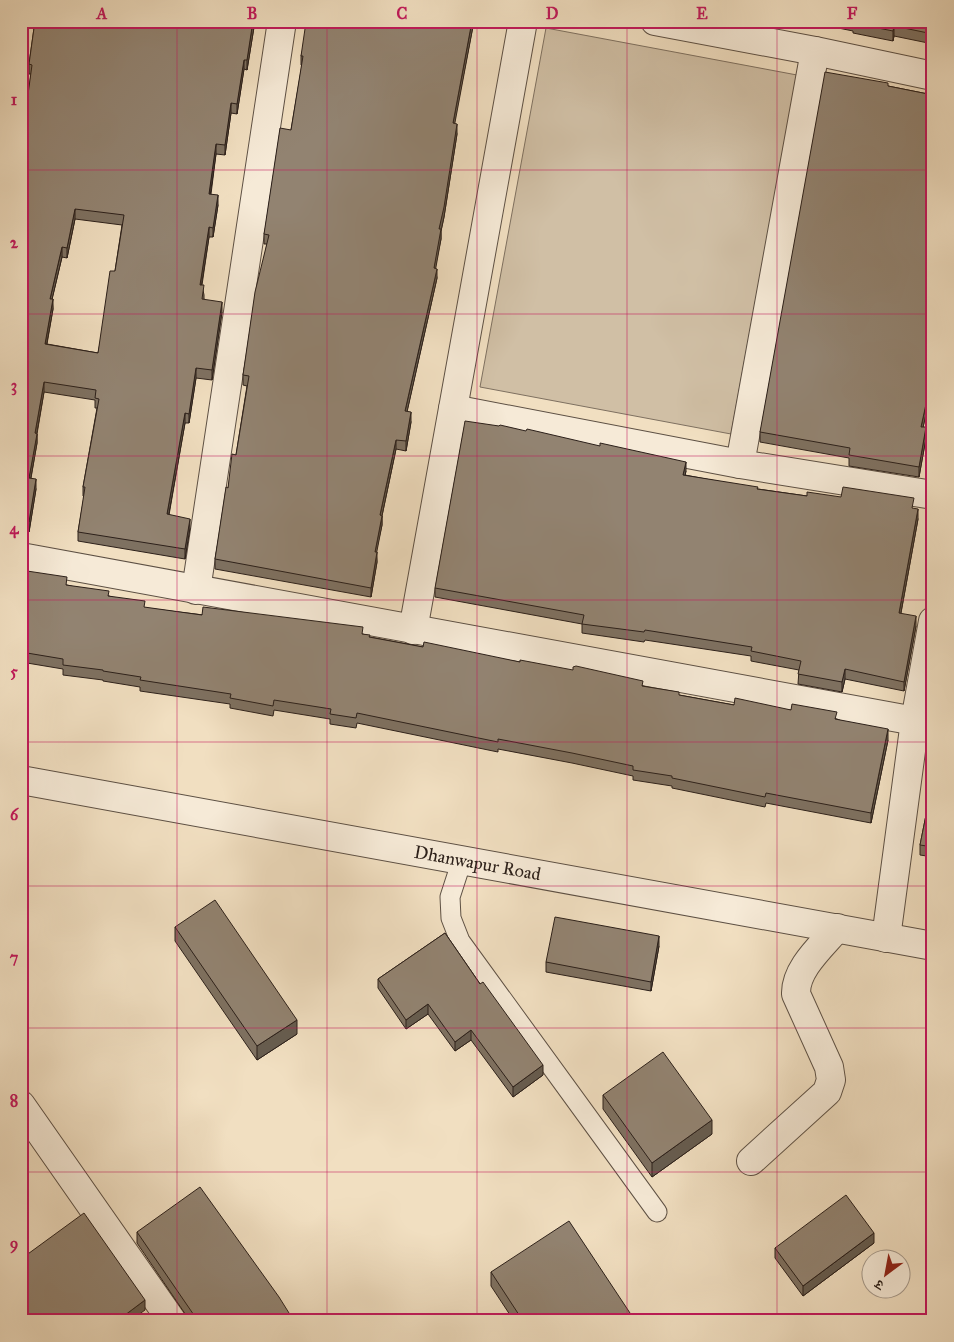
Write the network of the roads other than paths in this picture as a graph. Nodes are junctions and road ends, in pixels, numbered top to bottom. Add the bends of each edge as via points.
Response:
1 (282, 21) edge
2 (523, 21) edge
3 (655, 21) edge
4 (815, 51) junction
5 (933, 76) edge
6 (453, 409) junction
7 (740, 464) junction
8 (933, 496) edge
9 (21, 557) edge
10 (196, 590) junction
11 (933, 621) edge
12 (413, 630) junction
13 (916, 722) junction
14 (21, 780) edge
15 (462, 860) junction
16 (837, 928) junction
17 (886, 938) junction
18 (933, 946) edge
19 (21, 1105) edge
20 (752, 1161) dead end
21 (657, 1212) dead end
22 (172, 1321) edge

1 - 10 street
2 - 6 street
3 - 4 street
4 - 5 street
4 - 7 street
6 - 7 street
6 - 12 street
7 - 8 street
9 - 10 street
10 - 12 street
11 - 13 street
12 - 13 street
13 - 17 street
14 - 15 street, Dhanwapur Road
15 - 16 street, Dhanwapur Road
15 - 21 lane via 450,897 451,918 460,941
16 - 17 street, Dhanwapur Road
16 - 20 street via 800,972 795,985 796,994 829,1066 831,1080 828,1092
17 - 18 street, Dhanwapur Road
19 - 22 street

